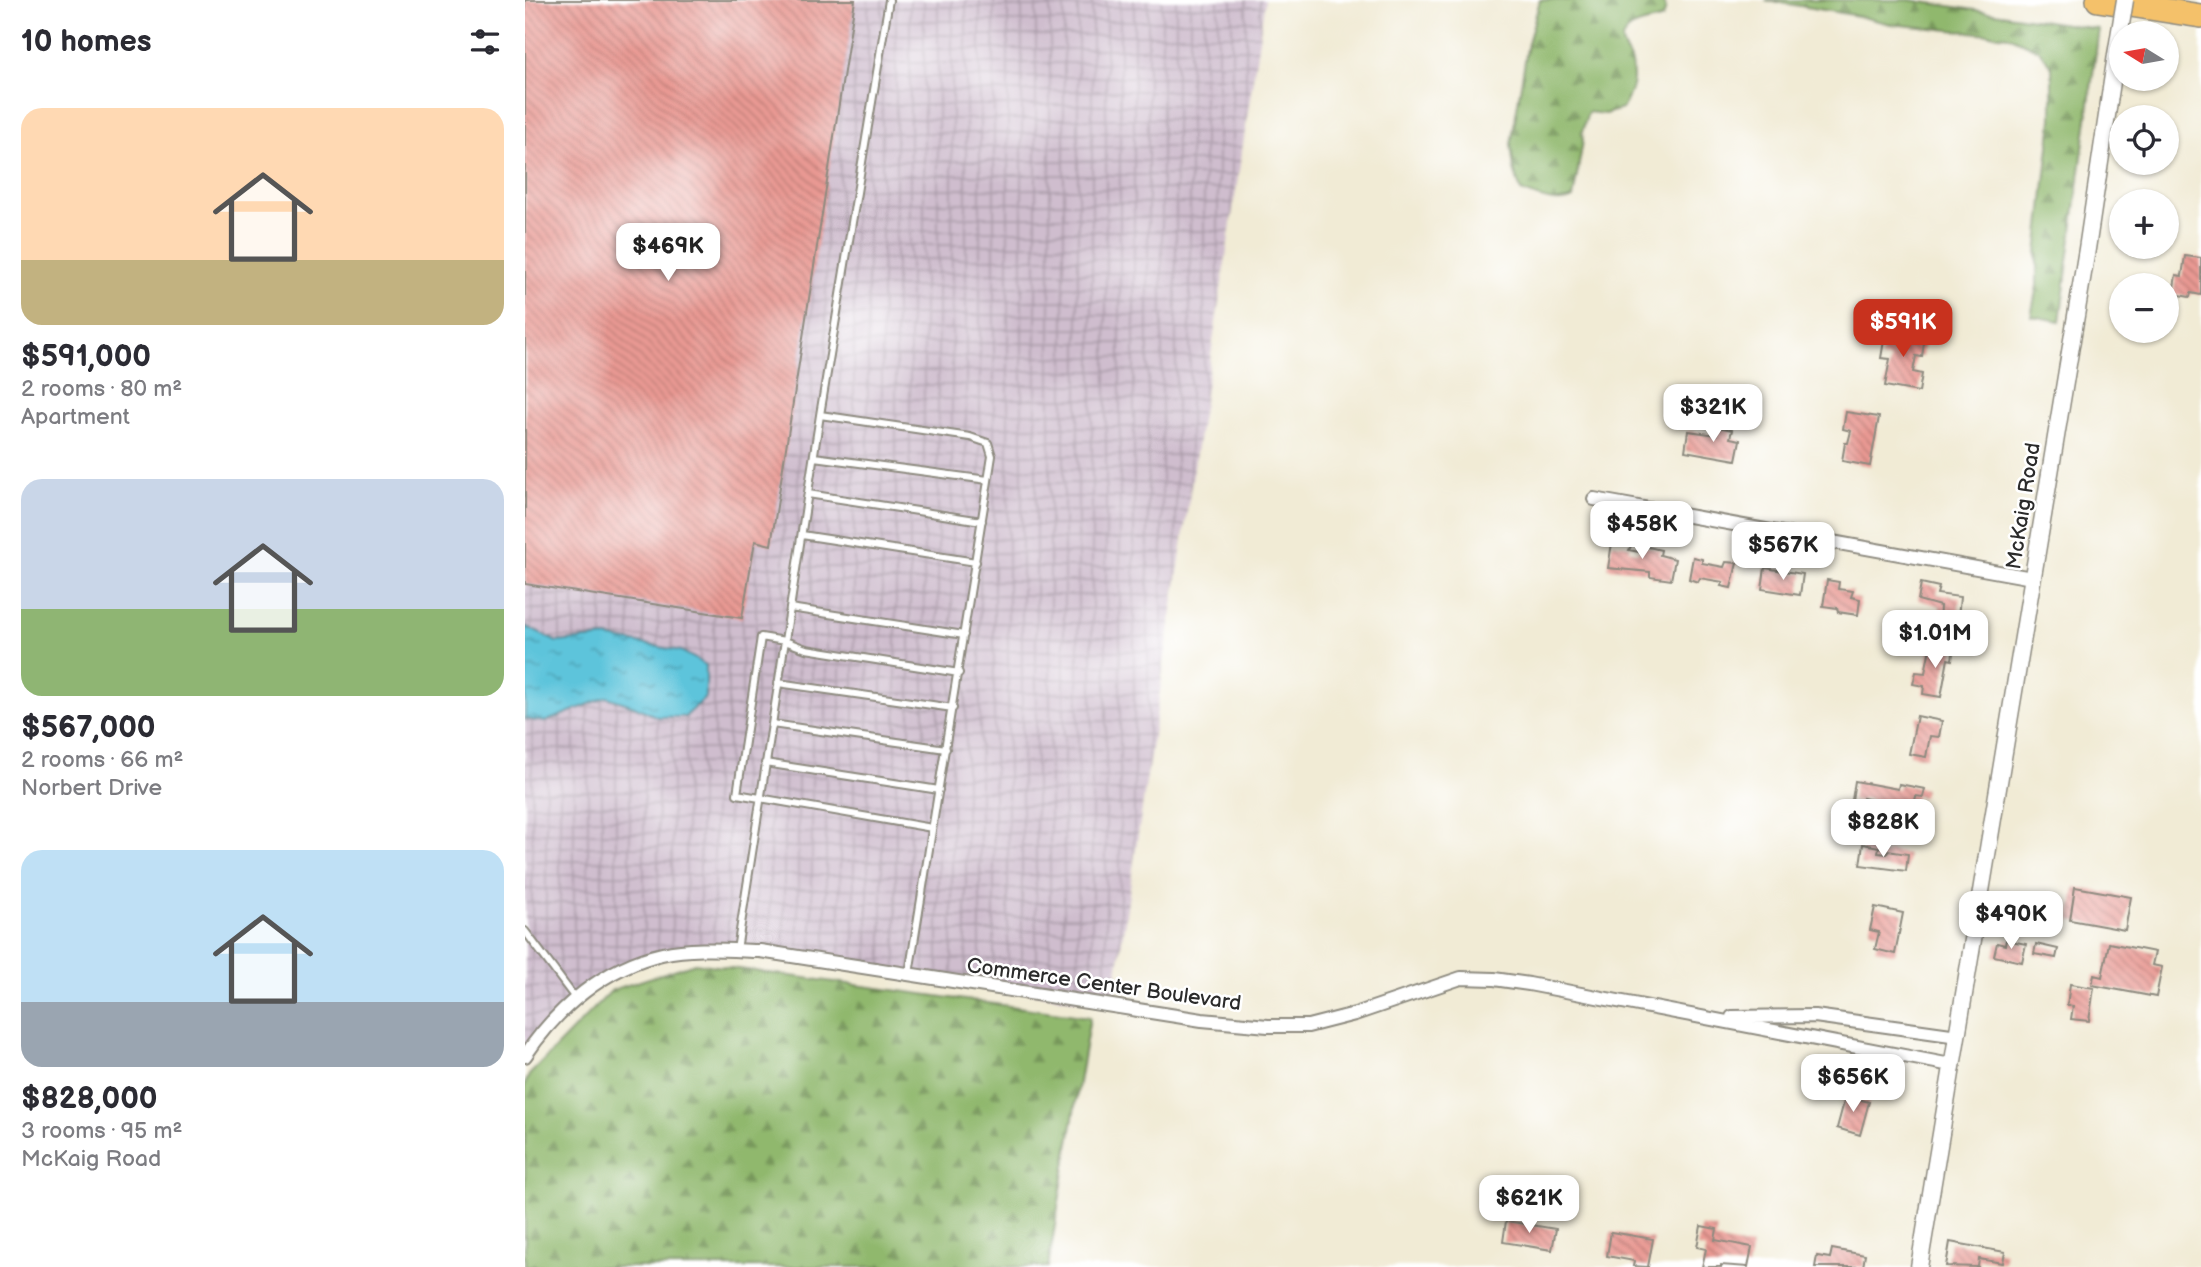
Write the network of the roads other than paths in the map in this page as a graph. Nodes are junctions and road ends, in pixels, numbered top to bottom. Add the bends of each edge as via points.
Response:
1 (889, 0) edge
2 (2098, 0) edge
3 (2125, 0) edge
4 (2201, 16) edge
5 (820, 415) junction
6 (814, 457) junction
7 (988, 480) junction
8 (808, 494) junction
9 (1594, 499) dead end
10 (982, 521) junction
11 (801, 535) junction
12 (976, 562) junction
13 (2032, 578) junction
14 (790, 608) junction
15 (964, 635) junction
16 (785, 641) junction
17 (959, 673) junction
18 (778, 682) junction
19 (953, 708) junction
20 (772, 724) junction
21 (946, 749) junction
22 (765, 763) junction
23 (939, 790) junction
24 (760, 798) junction
25 (932, 828) junction
26 (525, 931) edge
27 (737, 950) junction
28 (909, 974) junction
29 (575, 998) junction
30 (1707, 1018) junction
31 (1958, 1036) junction
32 (525, 1056) edge
33 (1951, 1065) junction
34 (1919, 1267) edge

1 - 5 lane
2 - 4 highway
3 - 13 street, McKaig Road, bridge
5 - 6 lane
5 - 7 lane via 988,443 992,456
6 - 7 lane
6 - 8 lane
7 - 10 lane
8 - 10 lane
8 - 11 lane
9 - 13 street
10 - 12 lane
11 - 12 lane
11 - 14 lane
12 - 15 lane
13 - 31 street, McKaig Road
14 - 15 lane
14 - 16 lane
15 - 17 lane
16 - 17 lane via 806,649
16 - 18 lane
16 - 24 lane via 761,637 758,650 737,794
17 - 19 lane
18 - 19 lane
18 - 20 lane
19 - 21 lane
20 - 21 lane
20 - 22 lane
21 - 23 lane
22 - 23 lane
22 - 24 lane
23 - 25 lane
24 - 25 lane
24 - 27 lane
25 - 28 lane
26 - 29 lane
27 - 28 street, Commerce Center Boulevard
27 - 29 street, Commerce Center Boulevard via 662,954 615,971
28 - 30 street, Commerce Center Boulevard via 1202,1020 1268,1026 1308,1026 1461,978 1529,984
29 - 32 street, Commerce Center Boulevard
30 - 31 street, Commerce Center Boulevard via 1815,1016
30 - 33 street, Commerce Center Boulevard
31 - 33 street, McKaig Road
33 - 34 street, McKaig Road

